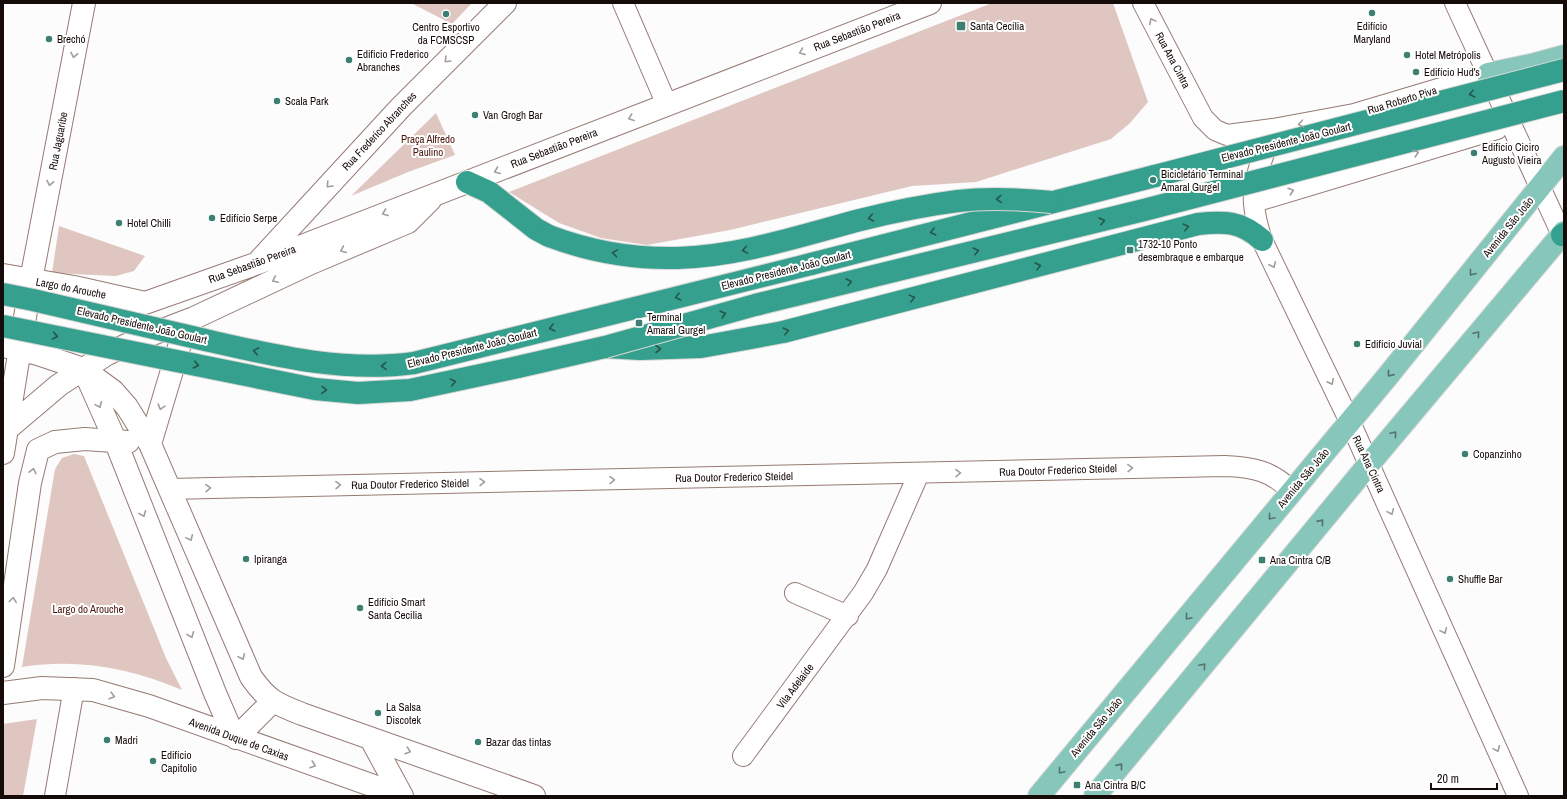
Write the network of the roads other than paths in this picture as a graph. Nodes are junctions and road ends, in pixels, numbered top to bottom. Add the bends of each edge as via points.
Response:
1 (84, 3) edge
2 (505, 3) edge
3 (623, 3) edge
4 (930, 3) edge
5 (1143, 3) edge
6 (1455, 3) edge
7 (1564, 56) edge
8 (1564, 70) edge
9 (1488, 74) junction
10 (1564, 101) edge
11 (667, 105) junction
12 (1203, 118) joint
13 (1510, 125) junction
14 (1273, 129) junction
15 (1564, 157) edge
16 (466, 182) junction
17 (1540, 188) junction
18 (435, 195) junction
19 (1052, 202) junction
20 (1254, 202) junction
21 (1563, 235) edge
22 (1262, 240) junction
23 (258, 263) junction
24 (3, 275) edge
25 (31, 280) junction
26 (178, 291) joint
27 (3, 294) edge
28 (194, 318) junction
29 (3, 326) edge
30 (11, 347) edge
31 (605, 347) junction
32 (83, 370) junction
33 (1350, 422) junction
34 (7, 429) junction
35 (115, 440) junction
36 (150, 444) junction
37 (3, 453) edge
38 (1369, 464) junction
39 (919, 473) junction
40 (169, 489) junction
41 (1292, 491) junction
42 (795, 593) dead end
43 (848, 616) junction
44 (3, 666) edge
45 (74, 688) junction
46 (3, 693) edge
47 (272, 701) junction
48 (236, 738) junction
49 (371, 739) junction
50 (743, 756) dead end
51 (55, 796) edge
52 (402, 796) edge
53 (534, 796) edge
54 (1039, 796) edge
55 (1095, 796) edge
56 (1518, 796) edge

1 -> 25 main road, Rua Jaguaribe
2 -> 23 main road, Rua Frederico Abranches via 401,107
3 - 11 street
4 -> 11 main road, Rua Sebastião Pereira
12 -> 5 street, Rua Ana Cintra
6 - 9 street
7 - 9 main road
8 -> 19 highway, Elevado Presidente João Goulart, bridge
9 - 13 street
9 -> 14 street, Rua Roberto Piva via 1354,114
31 -> 10 highway, bridge via 755,305 1144,210
11 -> 16 main road, Rua Sebastião Pereira
12 - 14 street, Rua Roberto Piva via 1215,130 1227,135
13 - 17 street
20 -> 13 street
14 - 20 street, Rua Ana Cintra via 1258,170
15 - 17 main road, Avenida São João
16 - 18 main road, Rua Sebastião Pereira
19 -> 16 highway, bridge via 1015,199 959,200 862,219 752,248 676,258 590,249 549,236 536,230 489,192
17 - 21 street
17 -> 33 main road, Avenida São João
18 -> 23 main road, Rua Sebastião Pereira
18 -> 28 main road via 408,222 310,263
19 -> 27 highway, Elevado Presidente João Goulart, bridge via 397,366 338,366 279,357
20 - 22 street, Rua Ana Cintra
38 -> 21 main road
31 -> 22 highway via 701,347 783,332 1198,224 1230,223 1244,227
22 -> 33 street, Rua Ana Cintra
23 - 26 main road, Rua Sebastião Pereira
24 - 25 main road
25 - 26 main road, Largo do Arouche via 145,303
25 - 30 main road, Largo do Arouche
28 - 32 main road via 107,354
28 -> 36 main road via 179,347
29 -> 31 highway, bridge via 315,390 358,393 432,386
30 - 32 main road
30 - 34 main road, Largo do Arouche
32 - 34 main road via 59,385
32 -> 35 main road
32 - 36 main road via 124,402
33 - 38 street, Rua Ana Cintra
33 - 41 main road, Avenida São João
34 - 37 main road, Largo do Arouche
35 - 36 main road
44 -> 35 main road via 30,483 38,450 55,442
35 -> 48 main road via 215,693
36 - 40 main road
55 -> 38 main road
38 -> 56 street, Rua Ana Cintra
40 -> 39 street, Rua Doutor Frederico Steidel
39 -> 41 street, Rua Doutor Frederico Steidel via 1245,466 1269,474
39 - 43 street, Vila Adelaíde via 877,569
40 -> 47 main road via 251,677
41 -> 54 main road, Avenida São João
42 - 43 street
43 - 50 street, Vila Adelaíde
45 - 46 main road via 42,688
45 -> 48 main road, Avenida Duque de Caxias via 93,690 149,706
45 - 51 street
47 - 48 main road
47 - 49 main road
48 -> 52 main road, Avenida Duque de Caxias
49 - 52 main road
49 -> 53 main road

